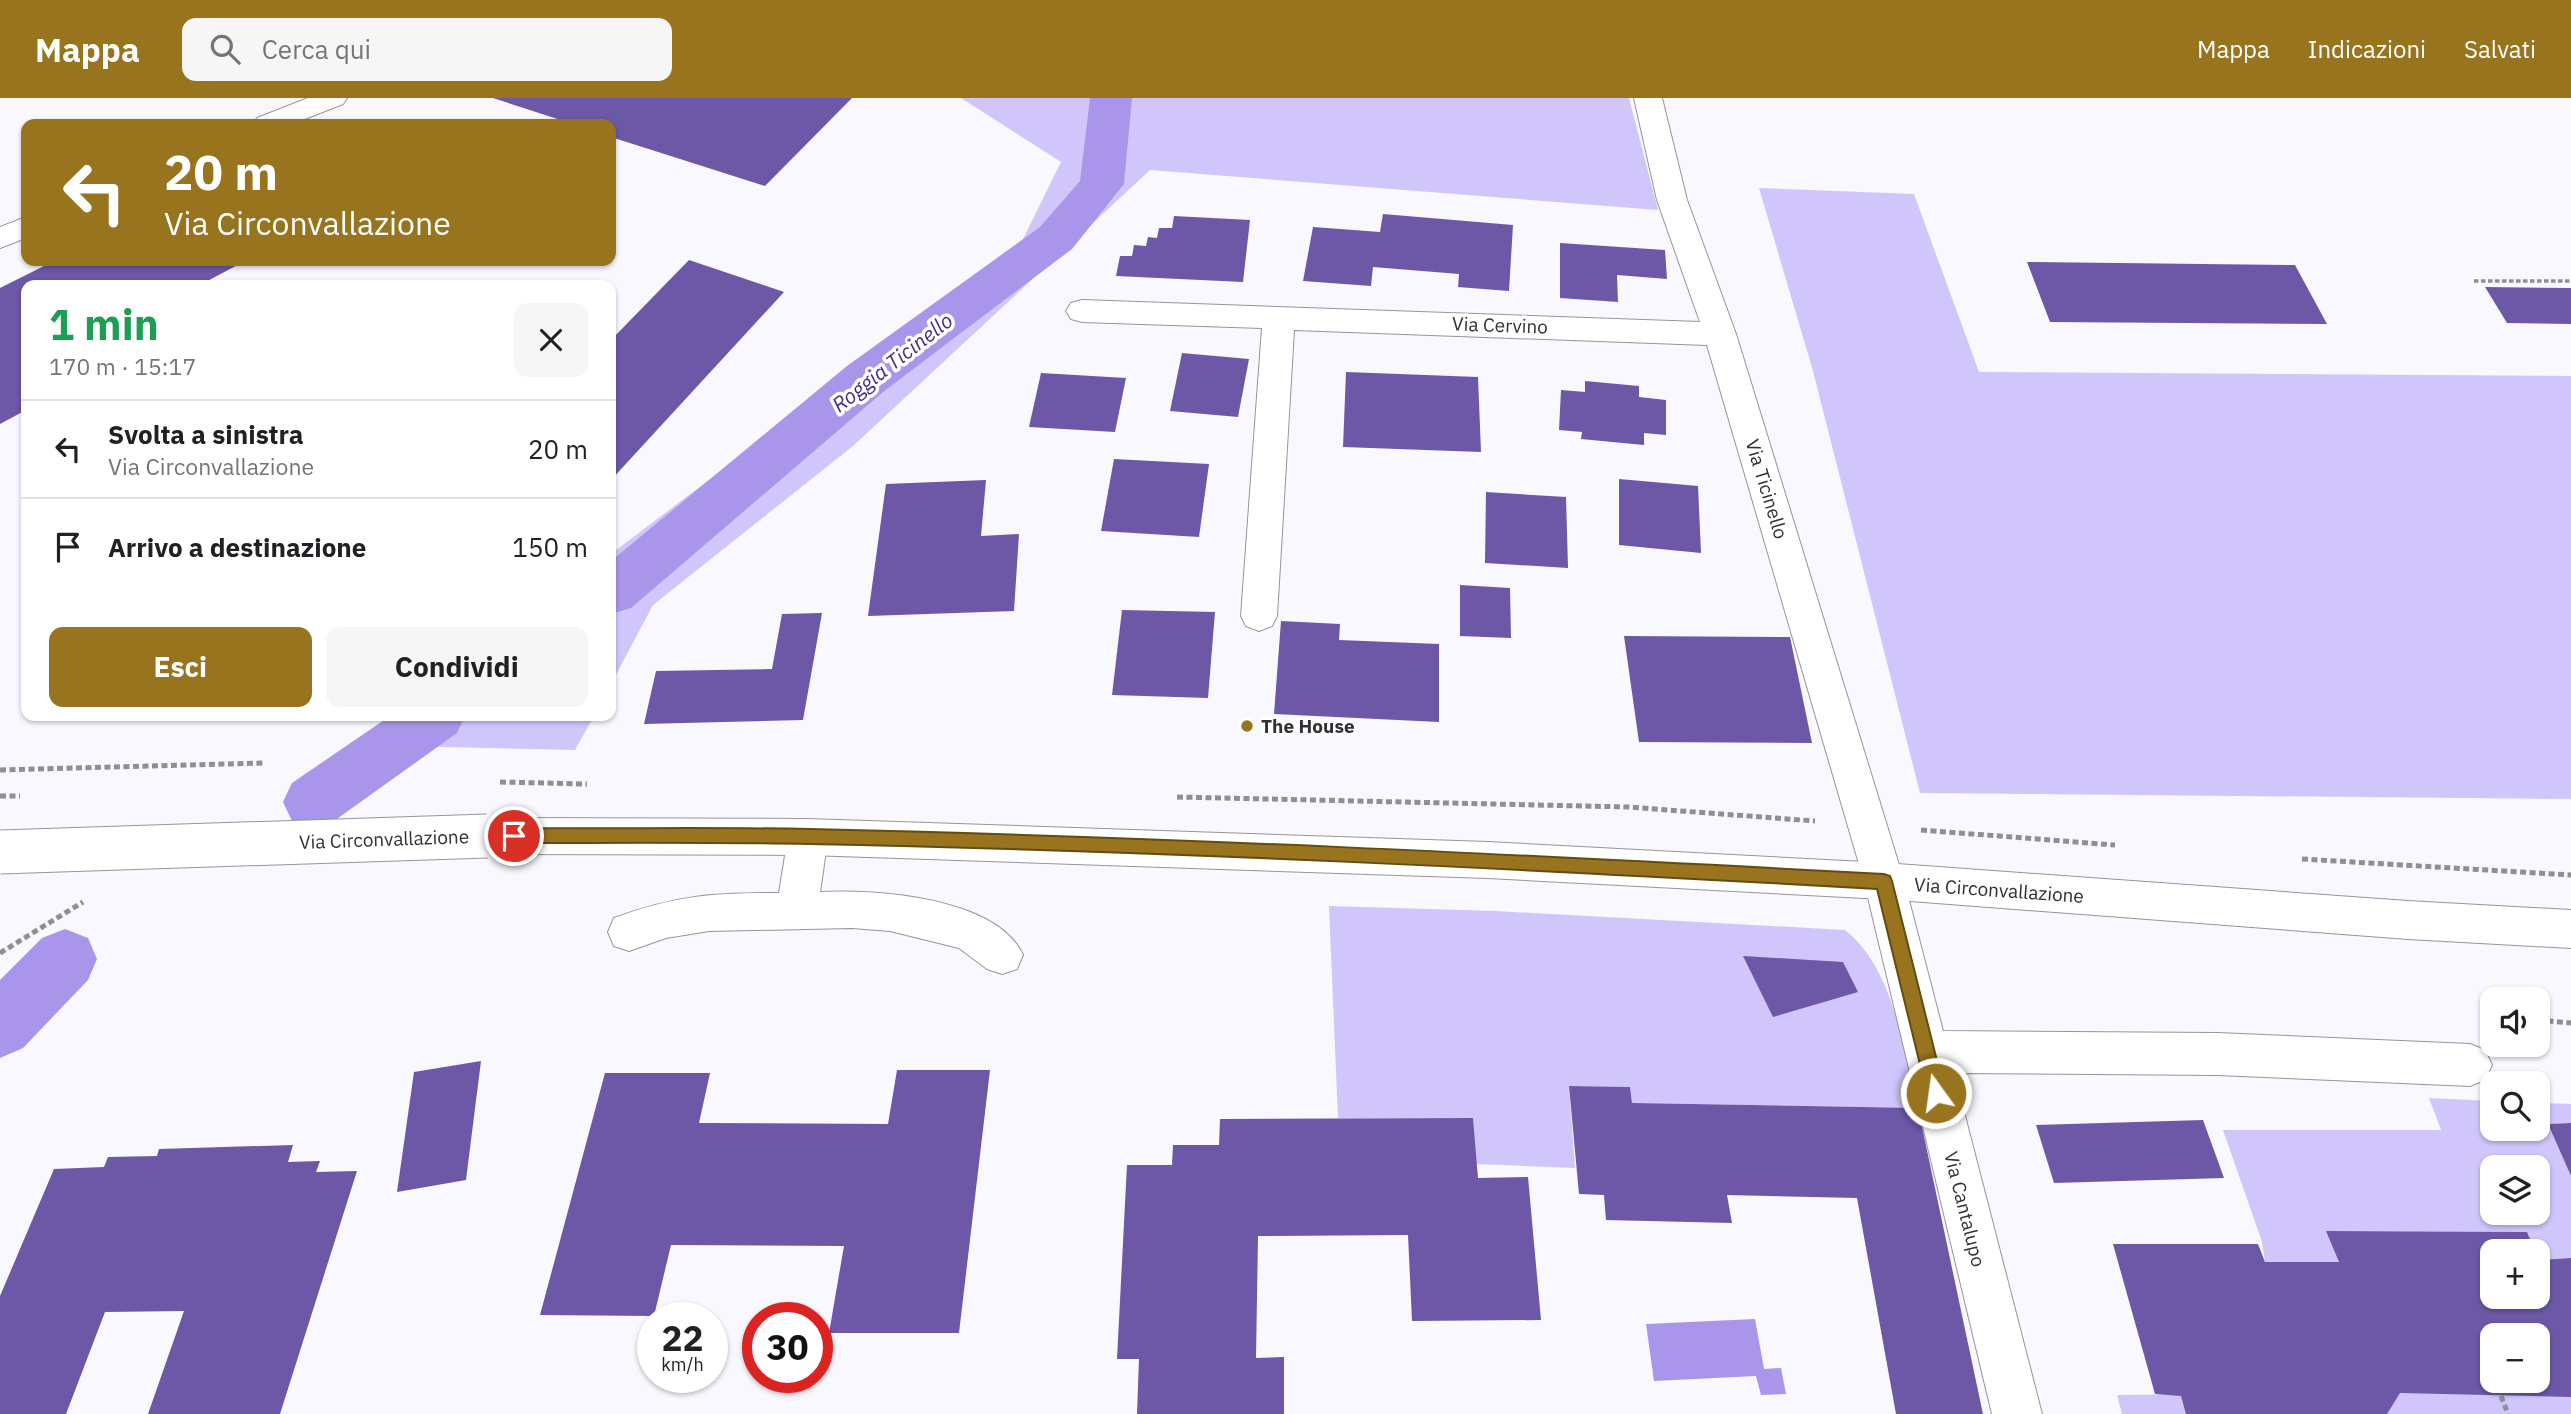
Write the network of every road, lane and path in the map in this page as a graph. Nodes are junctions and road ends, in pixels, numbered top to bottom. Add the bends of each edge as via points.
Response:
1 (333, 98) edge
2 (1648, 98) edge
3 (280, 119) edge
4 (21, 229) edge
5 (0, 238) edge
6 (2474, 281) dead end
7 (2571, 281) edge
8 (1082, 311) dead end
9 (1279, 316) junction
10 (1720, 334) junction
11 (1259, 616) dead end
12 (265, 763) dead end
13 (0, 769) edge
14 (808, 837) junction
15 (0, 852) edge
16 (1884, 881) junction
17 (85, 901) dead end
18 (796, 912) junction
19 (2571, 929) edge
20 (629, 932) dead end
21 (0, 953) edge
22 (1002, 955) dead end
23 (2550, 1021) edge
24 (2571, 1023) edge
25 (1926, 1052) junction
26 (2470, 1065) dead end
27 (2501, 1396) dead end
28 (2017, 1414) edge
29 (2508, 1414) edge

1 - 3 street
2 - 10 street, Via Ticinello via 1672,200
4 - 5 street
6 - 7 path
8 - 9 street, Via Cervino
9 - 10 street, Via Cervino
9 - 11 street
10 - 16 street, Via Ticinello
12 - 13 path
14 - 15 street, Via Circonvallazione, bridge via 487,836
14 - 16 street, Via Circonvallazione via 1488,860
14 - 18 street
16 - 19 street, Via Circonvallazione
16 - 25 street, Via Cantalupo
17 - 21 path
18 - 20 street via 709,912 666,919
18 - 22 street via 852,909 929,919 971,932
23 - 24 path
25 - 26 street via 2217,1054
25 - 28 street, Via Cantalupo
27 - 29 path

